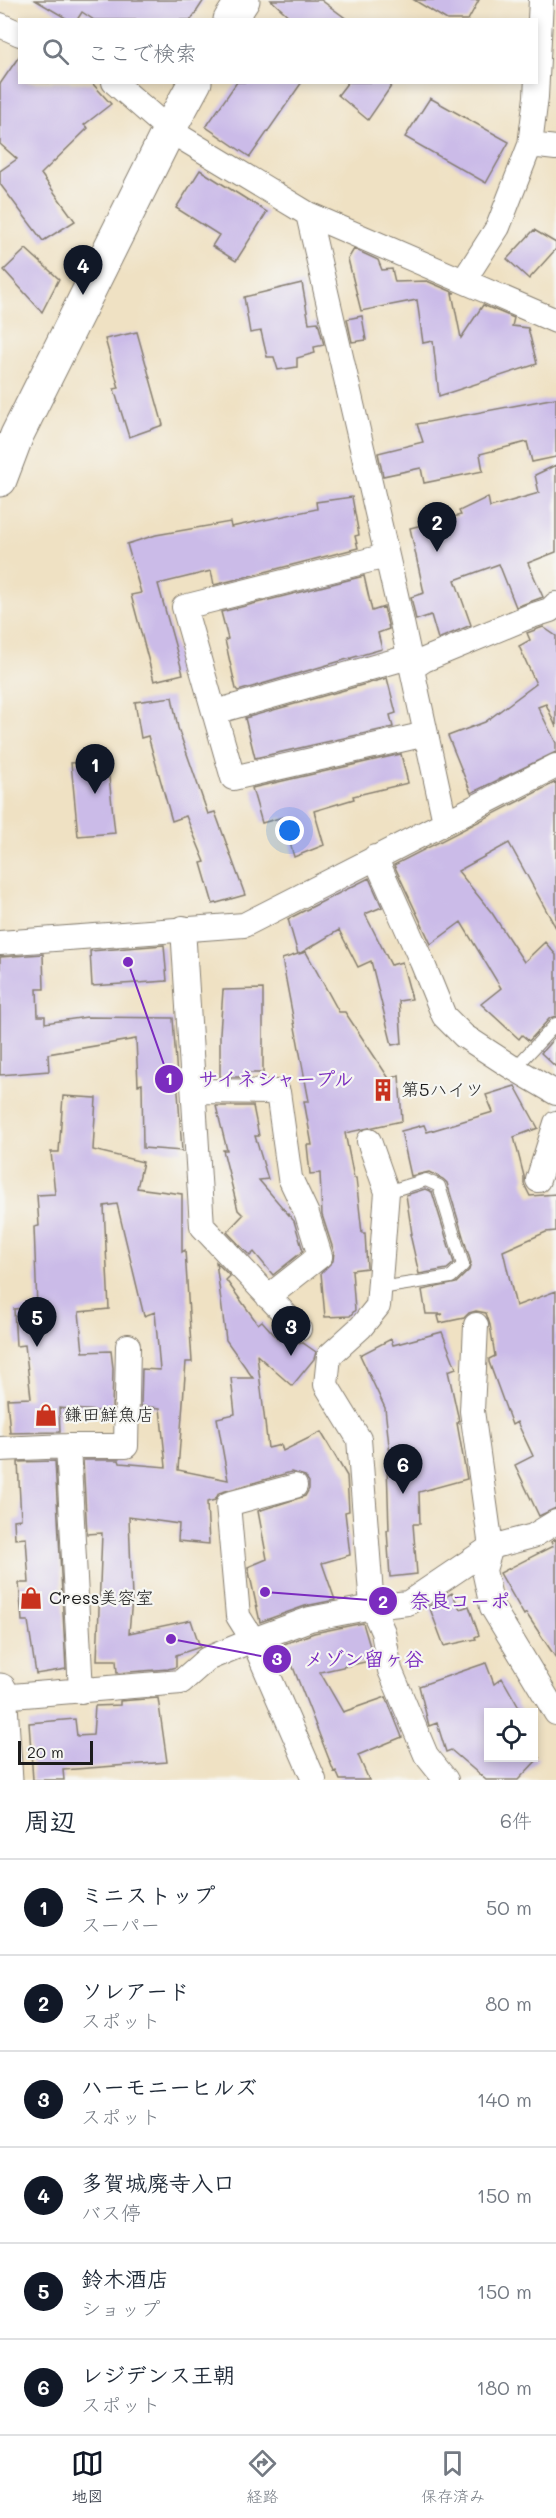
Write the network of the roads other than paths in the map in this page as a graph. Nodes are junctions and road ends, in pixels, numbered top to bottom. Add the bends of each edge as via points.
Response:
1 (243, 0) edge
2 (541, 0) edge
3 (231, 18) edge
4 (0, 25) edge
5 (18, 33) edge
6 (538, 64) edge
7 (116, 84) edge
8 (194, 84) edge
9 (537, 84) edge
10 (169, 130) junction
11 (530, 145) junction
12 (556, 148) edge
13 (308, 214) junction
14 (464, 280) junction
15 (556, 321) edge
16 (9, 431) edge
17 (0, 480) edge
18 (386, 555) junction
19 (556, 604) edge
20 (410, 663) junction
21 (214, 712) junction
22 (426, 734) junction
23 (556, 766) edge
24 (445, 822) junction
25 (375, 857) junction
26 (183, 928) junction
27 (0, 943) edge
28 (556, 1024) edge
29 (514, 1069) junction
30 (194, 1091) junction
31 (556, 1093) edge
32 (556, 1123) edge
33 (369, 1141) dead end
34 (538, 1180) dead end
35 (387, 1192) junction
36 (380, 1288) junction
37 (268, 1297) junction
38 (476, 1325) dead end
39 (299, 1329) dead end
40 (128, 1346) dead end
41 (68, 1446) junction
42 (0, 1449) edge
43 (295, 1486) dead end
44 (556, 1522) edge
45 (491, 1547) junction
46 (372, 1607) junction
47 (253, 1640) junction
48 (0, 1690) edge
49 (81, 1691) junction
50 (0, 1697) edge
51 (556, 1713) edge
52 (2, 1741) edge
53 (6, 1780) edge
54 (314, 1780) edge
55 (446, 1780) edge

1 - 3 street
2 - 6 street
4 - 5 street
7 - 10 street
8 - 10 street
9 - 11 street
10 - 13 street
10 - 16 street
11 - 12 street
11 - 14 street via 498,228
13 - 14 street
13 - 18 street
14 - 15 street
16 - 17 street
18 - 20 street
18 - 21 street via 184,607
19 - 20 street via 550,610
20 - 21 street
20 - 22 street
21 - 22 street via 233,778
22 - 24 street
23 - 24 street
24 - 25 street
25 - 26 street via 244,925
25 - 29 street via 444,1016 464,1035
26 - 27 street
26 - 30 street
28 - 29 lane
29 - 31 street
30 - 37 street via 202,1226
30 - 37 street via 278,1092 290,1178 320,1256
32 - 34 street
33 - 35 street
35 - 36 street
35 - 36 lane via 426,1180 439,1186 463,1265 451,1277
36 - 46 street via 378,1306 329,1356 326,1385 359,1439
37 - 39 street
38 - 45 street via 472,1411
40 - 41 street via 126,1446
41 - 42 street
41 - 49 street
43 - 47 street via 228,1504 238,1616
44 - 45 street via 533,1536
45 - 46 street via 408,1604
45 - 51 street via 484,1570 492,1607
46 - 47 street via 310,1619
46 - 55 street via 383,1632 390,1670 426,1755
47 - 49 street via 207,1659 181,1682
47 - 54 street
48 - 50 street
49 - 50 street
50 - 52 street
52 - 53 street

